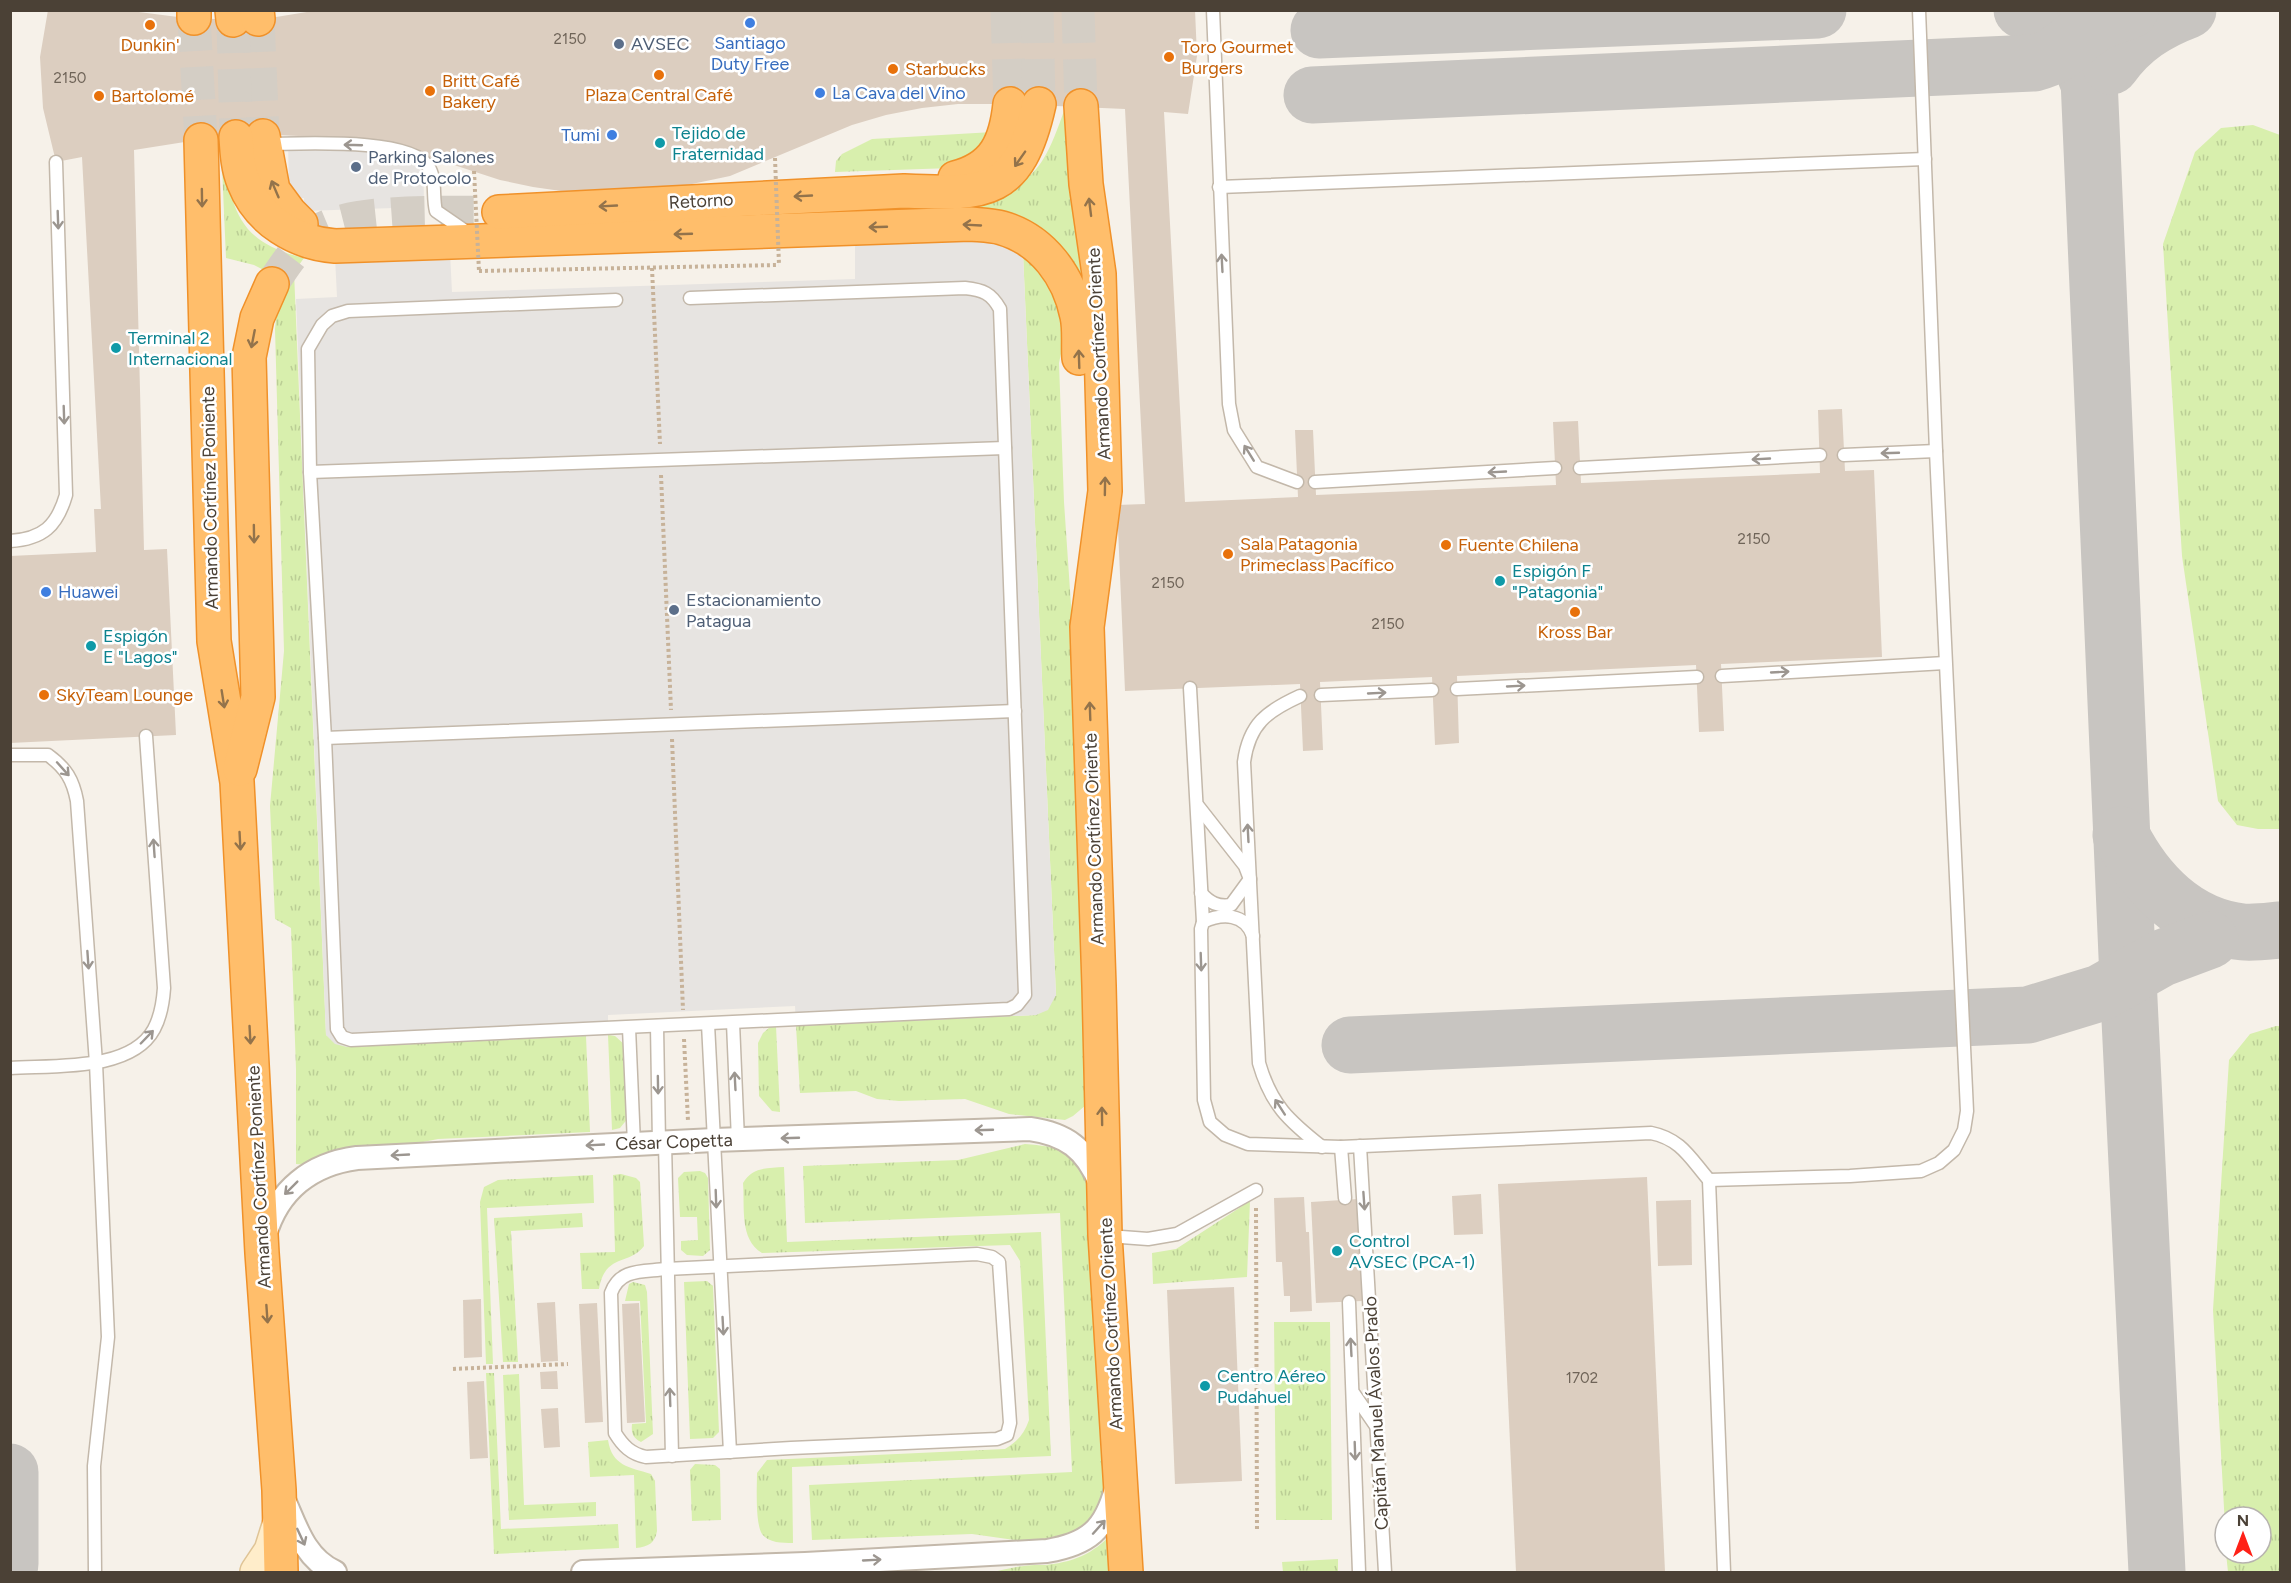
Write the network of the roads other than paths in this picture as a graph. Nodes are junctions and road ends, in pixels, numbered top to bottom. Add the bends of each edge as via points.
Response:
1 (1213, 10) edge
2 (1919, 10) edge
3 (1025, 104) tunnel mouth
4 (1081, 106) tunnel mouth
5 (254, 139) joint
6 (201, 140) tunnel mouth
7 (1925, 159) junction
8 (56, 162) dead end
9 (1219, 188) junction
10 (488, 241) junction
11 (272, 284) tunnel mouth
12 (690, 298) dead end
13 (616, 300) dead end
14 (1005, 448) junction
15 (1936, 451) junction
16 (1820, 455) dead end
17 (1844, 455) dead end
18 (1556, 468) dead end
19 (1580, 468) dead end
20 (310, 472) junction
21 (1297, 482) dead end
22 (1315, 482) dead end
23 (10, 541) edge
24 (1087, 627) junction
25 (1945, 663) junction
26 (1722, 676) dead end
27 (1697, 677) dead end
28 (1190, 688) dead end
29 (1457, 689) dead end
30 (1432, 690) dead end
31 (1321, 695) dead end
32 (1300, 696) dead end
33 (1015, 711) junction
34 (146, 736) dead end
35 (324, 738) junction
36 (10, 755) edge
37 (237, 782) junction
38 (1198, 806) junction
39 (1250, 879) junction
40 (1202, 893) junction
41 (1203, 922) junction
42 (1252, 936) junction
43 (733, 1023) junction
44 (708, 1024) junction
45 (657, 1026) junction
46 (629, 1028) junction
47 (96, 1063) junction
48 (10, 1068) edge
49 (713, 1130) junction
50 (738, 1140) junction
51 (662, 1143) junction
52 (634, 1144) junction
53 (1360, 1146) junction
54 (1322, 1147) junction
55 (1341, 1147) junction
56 (1709, 1180) junction
57 (1256, 1190) road end
58 (1104, 1196) junction
59 (1345, 1198) dead end
60 (1105, 1235) junction
61 (262, 1253) junction
62 (720, 1268) junction
63 (666, 1269) junction
64 (1349, 1302) dead end
65 (1373, 1366) junction
66 (1353, 1393) junction
67 (1376, 1427) junction
68 (730, 1452) junction
69 (672, 1456) junction
70 (1119, 1462) junction
71 (280, 1506) junction
72 (734, 1570) edge
73 (678, 1571) edge
74 (95, 1572) edge
75 (257, 1572) edge
76 (281, 1572) edge
77 (335, 1572) edge
78 (583, 1572) edge
79 (1126, 1572) edge
80 (1359, 1572) edge
81 (1385, 1572) edge
82 (1724, 1572) edge

1 - 9 lane
2 - 7 lane
3 -> 10 highway, Retorno via 1034,129 1023,157 997,182 975,191 904,191
24 -> 4 highway, Armando Cortínez Oriente via 1105,491 1099,274 1086,184
10 -> 5 lane via 454,225 436,211 432,173 420,158 381,146
10 -> 5 highway via 352,245 315,244 292,236 253,201 243,183 238,166
6 -> 37 highway, Armando Cortínez Poniente via 214,630
7 - 9 lane
7 - 15 lane
8 -> 23 lane via 66,495 54,524 34,537
21 -> 9 lane via 1257,467 1234,430 1226,358
24 -> 10 highway via 1078,318 1058,267 1027,240 1001,227 970,224
11 -> 37 highway, Armando Cortínez Poniente via 257,318 249,357 258,697
12 - 14 lane via 949,288 980,290 993,296 1000,309
13 - 20 lane via 363,310 332,316 308,349
14 - 20 lane
14 - 33 lane
15 -> 17 lane
15 - 25 lane
16 -> 19 lane
18 -> 22 lane
20 - 35 lane
58 -> 24 highway, Armando Cortínez Oriente
26 -> 25 lane
25 - 56 lane via 1967,1111 1964,1130 1954,1150 1921,1171
29 -> 27 lane
28 - 38 lane
31 -> 30 lane
39 -> 32 lane via 1246,748 1250,735 1269,713
33 - 35 lane
33 - 43 lane via 1026,985 1025,995 1017,1005 1009,1009
47 -> 34 lane via 130,1052 147,1039 162,1010 164,988
35 - 46 lane via 337,1029 342,1037 351,1040
36 -> 47 lane via 48,755 61,764 74,783
37 -> 61 highway, Armando Cortínez Poniente
38 - 39 lane via 1240,859
38 - 40 lane
39 - 40 lane via 1231,905 1222,907 1209,902
39 - 42 lane
40 - 41 lane
41 - 42 lane via 1235,917 1246,923
41 -> 54 lane via 1200,935 1204,1100 1210,1122 1225,1135 1248,1144
54 -> 42 lane via 1283,1114 1264,1081 1259,1063
43 - 44 lane
50 -> 43 lane
44 - 45 lane
44 - 49 lane
45 - 46 lane
45 -> 51 lane
46 - 52 lane
47 - 48 lane
47 - 74 lane via 108,1337 94,1466
49 - 50 street, César Copetta
49 - 51 street, César Copetta
49 -> 62 lane
58 -> 50 street, César Copetta via 1085,1156 1063,1137 1043,1131 1017,1128
51 - 52 street, César Copetta
51 - 63 lane
52 -> 61 street, César Copetta via 341,1160 309,1173 284,1194 269,1222
53 - 55 lane
53 - 56 lane via 1651,1133 1667,1136 1679,1144
53 -> 65 lane, Capitán Manuel Ávalos Prado
54 - 55 lane
55 - 59 lane
56 - 82 lane
57 - 60 lane via 1177,1234 1148,1239
58 - 60 highway, Armando Cortínez Oriente
60 - 70 highway, Armando Cortínez Oriente
61 -> 71 highway, Armando Cortínez Poniente
62 - 63 lane
62 -> 68 lane
62 - 68 lane via 943,1255 992,1257 999,1262 1010,1423 1007,1435 997,1439
69 -> 63 lane
63 - 69 lane via 628,1273 615,1283 611,1293 615,1433 636,1455
66 -> 64 lane, Capitán Manuel Ávalos Prado
65 - 66 lane
65 - 67 lane, Capitán Manuel Ávalos Prado
66 - 67 lane
66 -> 80 lane, Capitán Manuel Ávalos Prado
67 - 81 lane, Capitán Manuel Ávalos Prado
68 - 69 lane
72 -> 70 street via 1064,1548 1089,1537 1106,1519 1117,1485
70 - 79 highway, Armando Cortínez Oriente
71 - 75 street via 271,1551
71 - 76 highway, Armando Cortínez Poniente
71 -> 77 street via 310,1554
72 - 73 street
73 - 78 street

